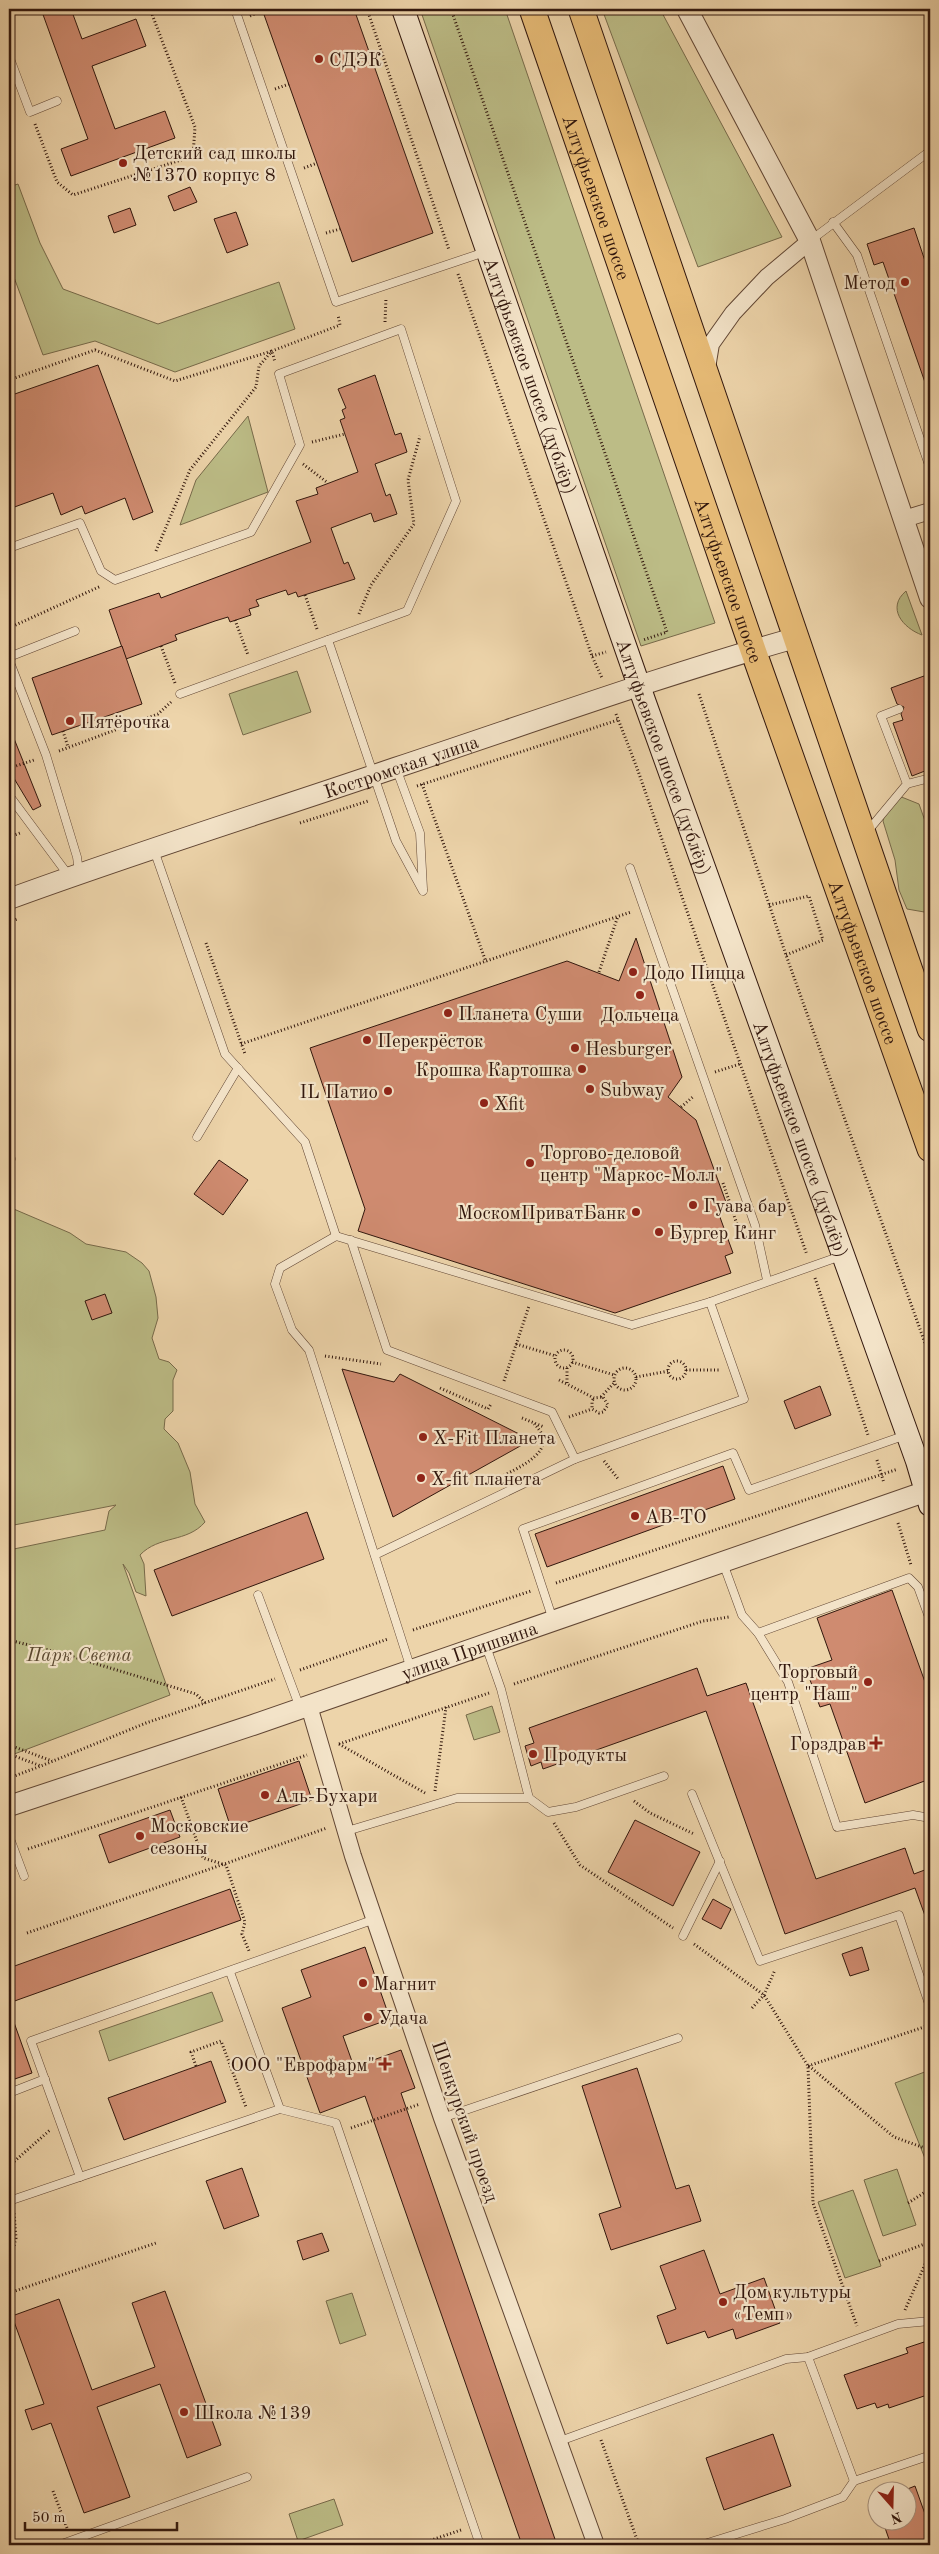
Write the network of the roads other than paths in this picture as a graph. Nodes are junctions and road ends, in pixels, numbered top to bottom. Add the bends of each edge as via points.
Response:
1 (235, 9) edge
2 (403, 9) edge
3 (532, 9) edge
4 (581, 9) edge
5 (687, 9) edge
6 (9, 56) edge
7 (57, 102) dead end
8 (930, 150) edge
9 (833, 222) junction
10 (810, 241) junction
11 (486, 251) junction
12 (706, 375) junction
13 (930, 468) edge
14 (930, 510) edge
15 (904, 519) junction
16 (9, 548) edge
17 (930, 598) edge
18 (75, 631) dead end
19 (795, 638) junction
20 (325, 641) junction
21 (753, 650) junction
22 (9, 658) edge
23 (638, 684) junction
24 (180, 694) road end
25 (899, 709) dead end
26 (396, 768) junction
27 (374, 775) junction
28 (930, 778) edge
29 (907, 784) junction
30 (10, 796) edge
31 (864, 835) junction
32 (153, 848) junction
33 (630, 868) dead end
34 (74, 874) junction
35 (9, 899) edge
36 (930, 1028) edge
37 (238, 1068) junction
38 (197, 1137) dead end
39 (930, 1148) edge
40 (9, 1152) edge
41 (9, 1158) edge
42 (336, 1236) junction
43 (351, 1240) junction
44 (843, 1255) junction
45 (767, 1280) junction
46 (710, 1302) junction
47 (908, 1434) junction
48 (575, 1459) junction
49 (929, 1495) edge
50 (376, 1555) junction
51 (723, 1563) junction
52 (258, 1595) dead end
53 (930, 1620) edge
54 (554, 1621) junction
55 (758, 1633) junction
56 (486, 1644) junction
57 (411, 1670) junction
58 (304, 1707) junction
59 (664, 1776) dead end
60 (692, 1794) dead end
61 (530, 1798) junction
62 (9, 1806) edge
63 (930, 1818) edge
64 (341, 1828) junction
65 (9, 1836) edge
66 (720, 1862) junction
67 (24, 1876) dead end
68 (375, 1919) junction
69 (683, 1936) road end
70 (230, 1972) junction
71 (930, 2007) edge
72 (678, 2038) dead end
73 (45, 2079) junction
74 (9, 2093) edge
75 (280, 2109) junction
76 (442, 2118) junction
77 (80, 2176) junction
78 (11, 2200) edge
79 (930, 2321) edge
80 (808, 2357) junction
81 (560, 2441) junction
82 (930, 2461) edge
83 (247, 2477) dead end
84 (854, 2481) junction
85 (59, 2545) edge
86 (480, 2545) edge
87 (596, 2545) edge
88 (701, 2545) edge

1 - 11 lane via 336,302
2 - 11 main road, Алтуфьевское шоссе (дублёр)
3 - 21 main road, Алтуфьевское шоссе
4 - 12 main road, Алтуфьевское шоссе
5 - 10 street
6 - 7 lane via 30,112
8 - 9 lane
9 - 10 lane
9 - 13 lane via 856,255
10 - 12 street via 767,277 733,313 711,344
10 - 15 street
11 - 23 main road, Алтуфьевское шоссе (дублёр)
12 - 19 main road, Алтуфьевское шоссе
14 - 15 street
15 - 17 street
16 - 20 lane via 80,523 101,571 115,580 251,532 300,445 279,374 401,329 456,501 407,611
18 - 22 lane
19 - 21 street, Костромская улица
19 - 31 main road, Алтуфьевское шоссе
20 - 24 lane
20 - 27 lane
21 - 23 street, Костромская улица
21 - 39 main road, Алтуфьевское шоссе
22 - 34 lane via 46,755 77,857
23 - 26 street, Костромская улица
23 - 44 main road, Алтуфьевское шоссе (дублёр)
25 - 29 lane via 882,716
26 - 27 street, Костромская улица
26 - 27 lane via 420,833 424,891 396,841
27 - 32 street, Костромская улица
28 - 29 lane
29 - 31 lane
30 - 34 lane
31 - 36 main road, Алтуфьевское шоссе
32 - 34 street, Костромская улица
32 - 37 lane via 225,1054
33 - 45 lane via 756,1225
34 - 35 street, Костромская улица
37 - 38 lane
37 - 42 lane via 305,1142
40 - 41 lane
42 - 43 lane
42 - 50 lane via 280,1268 275,1284 292,1330 309,1350
43 - 46 lane via 632,1325
43 - 48 lane via 387,1350 552,1412
44 - 45 lane
44 - 47 main road, Алтуфьевское шоссе (дублёр)
45 - 46 lane
46 - 48 lane via 744,1399
47 - 49 main road, Алтуфьевское шоссе (дублёр)
47 - 54 lane via 749,1490 733,1453 523,1529
48 - 50 lane
49 - 51 street, улица Пришвина
50 - 57 lane
51 - 54 street, улица Пришвина
51 - 55 lane via 742,1615
52 - 58 lane via 287,1674
53 - 55 lane via 918,1587 909,1578
54 - 56 street, улица Пришвина
55 - 63 lane via 788,1682 837,1827 913,1815
56 - 57 street, улица Пришвина
56 - 61 lane
57 - 58 street, улица Пришвина
58 - 62 street, улица Пришвина
58 - 64 street, Шенкурский проезд via 323,1749
59 - 61 lane via 576,1807 548,1812
60 - 66 lane
61 - 64 lane via 457,1798
64 - 68 street, Шенкурский проезд
65 - 67 lane
66 - 69 lane
66 - 71 lane via 760,1961 900,1915
68 - 70 lane
68 - 76 street, Шенкурский проезд
70 - 73 lane via 31,2041
70 - 75 lane
72 - 76 lane
73 - 74 lane
73 - 77 lane
75 - 77 lane
75 - 86 lane via 336,2123
76 - 81 street, Шенкурский проезд
77 - 78 lane
79 - 80 lane via 898,2324
80 - 81 lane via 786,2359
80 - 84 lane
81 - 87 street, Шенкурский проезд
82 - 84 lane via 928,2456
83 - 85 lane
84 - 88 lane via 843,2496 785,2519

